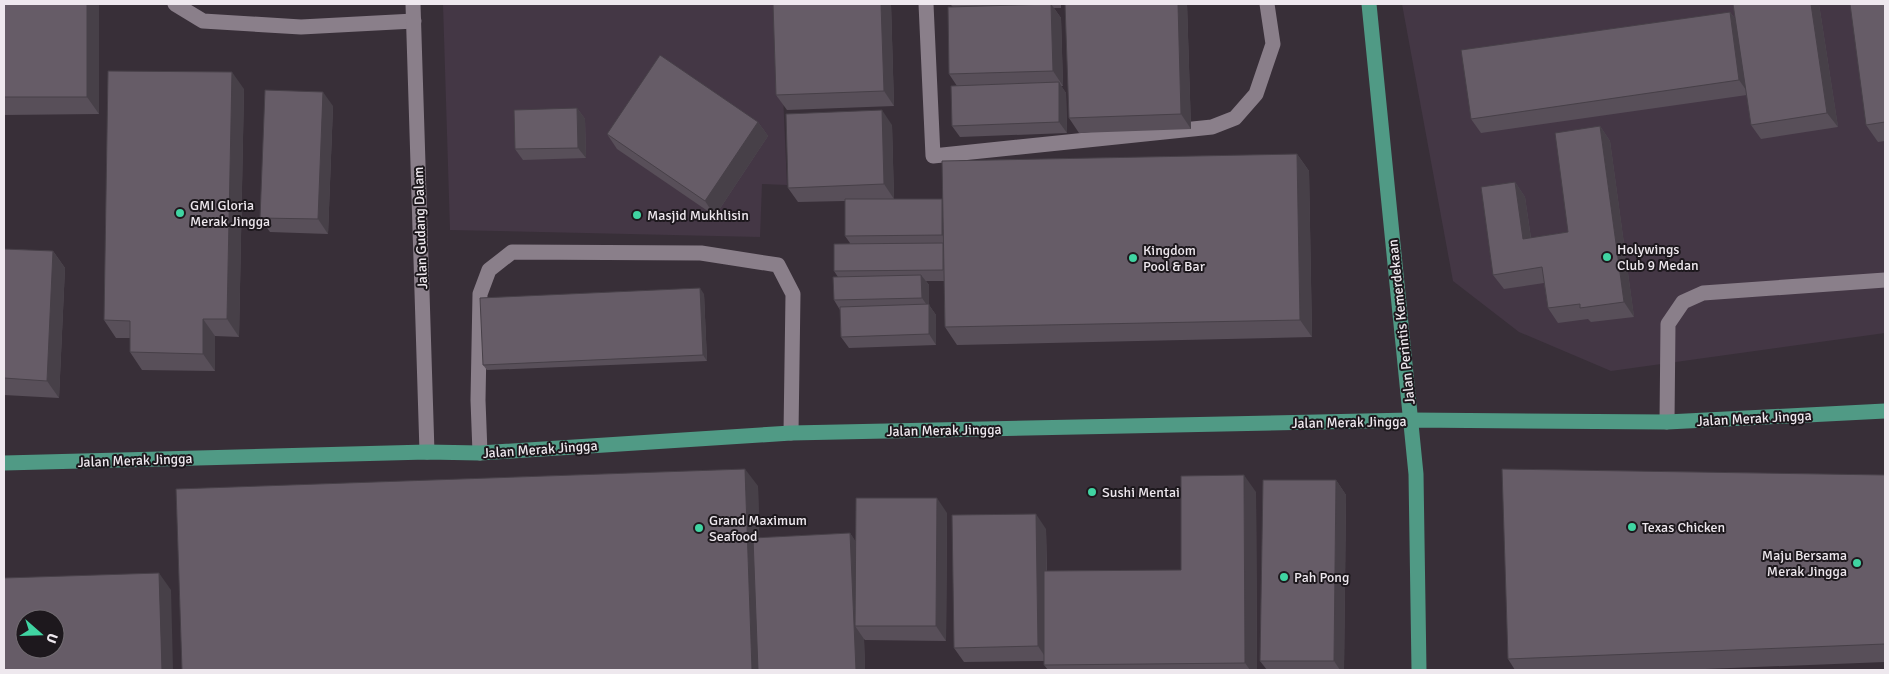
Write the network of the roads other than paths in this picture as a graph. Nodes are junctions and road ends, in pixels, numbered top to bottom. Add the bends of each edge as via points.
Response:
1 (175, 4) edge
2 (414, 4) edge
3 (926, 4) edge
4 (1267, 4) edge
5 (1369, 4) edge
6 (414, 20) junction
7 (1885, 280) edge
8 (1885, 411) edge
9 (1411, 420) junction
10 (1667, 422) junction
11 (791, 433) junction
12 (427, 452) junction
13 (480, 454) junction
14 (4, 463) edge
15 (1419, 670) edge

1 - 6 street via 204,21 301,27
2 - 6 street, Jalan Gudang Dalam
3 - 4 street via 933,156 1212,127 1236,118 1256,94 1273,44
5 - 9 main road, Jalan Perintis Kemerdekaan
6 - 12 street, Jalan Gudang Dalam
7 - 10 street via 1703,293 1683,302 1668,324
8 - 10 main road, Jalan Merak Jingga
9 - 10 main road, Jalan Merak Jingga
9 - 11 main road, Jalan Merak Jingga
9 - 15 main road, Jalan Perintis Kemerdekaan via 1416,474
11 - 13 main road, Jalan Merak Jingga
11 - 13 street via 793,294 778,265 701,253 512,252 489,270 480,294
12 - 13 main road, Jalan Merak Jingga
12 - 14 main road, Jalan Merak Jingga

